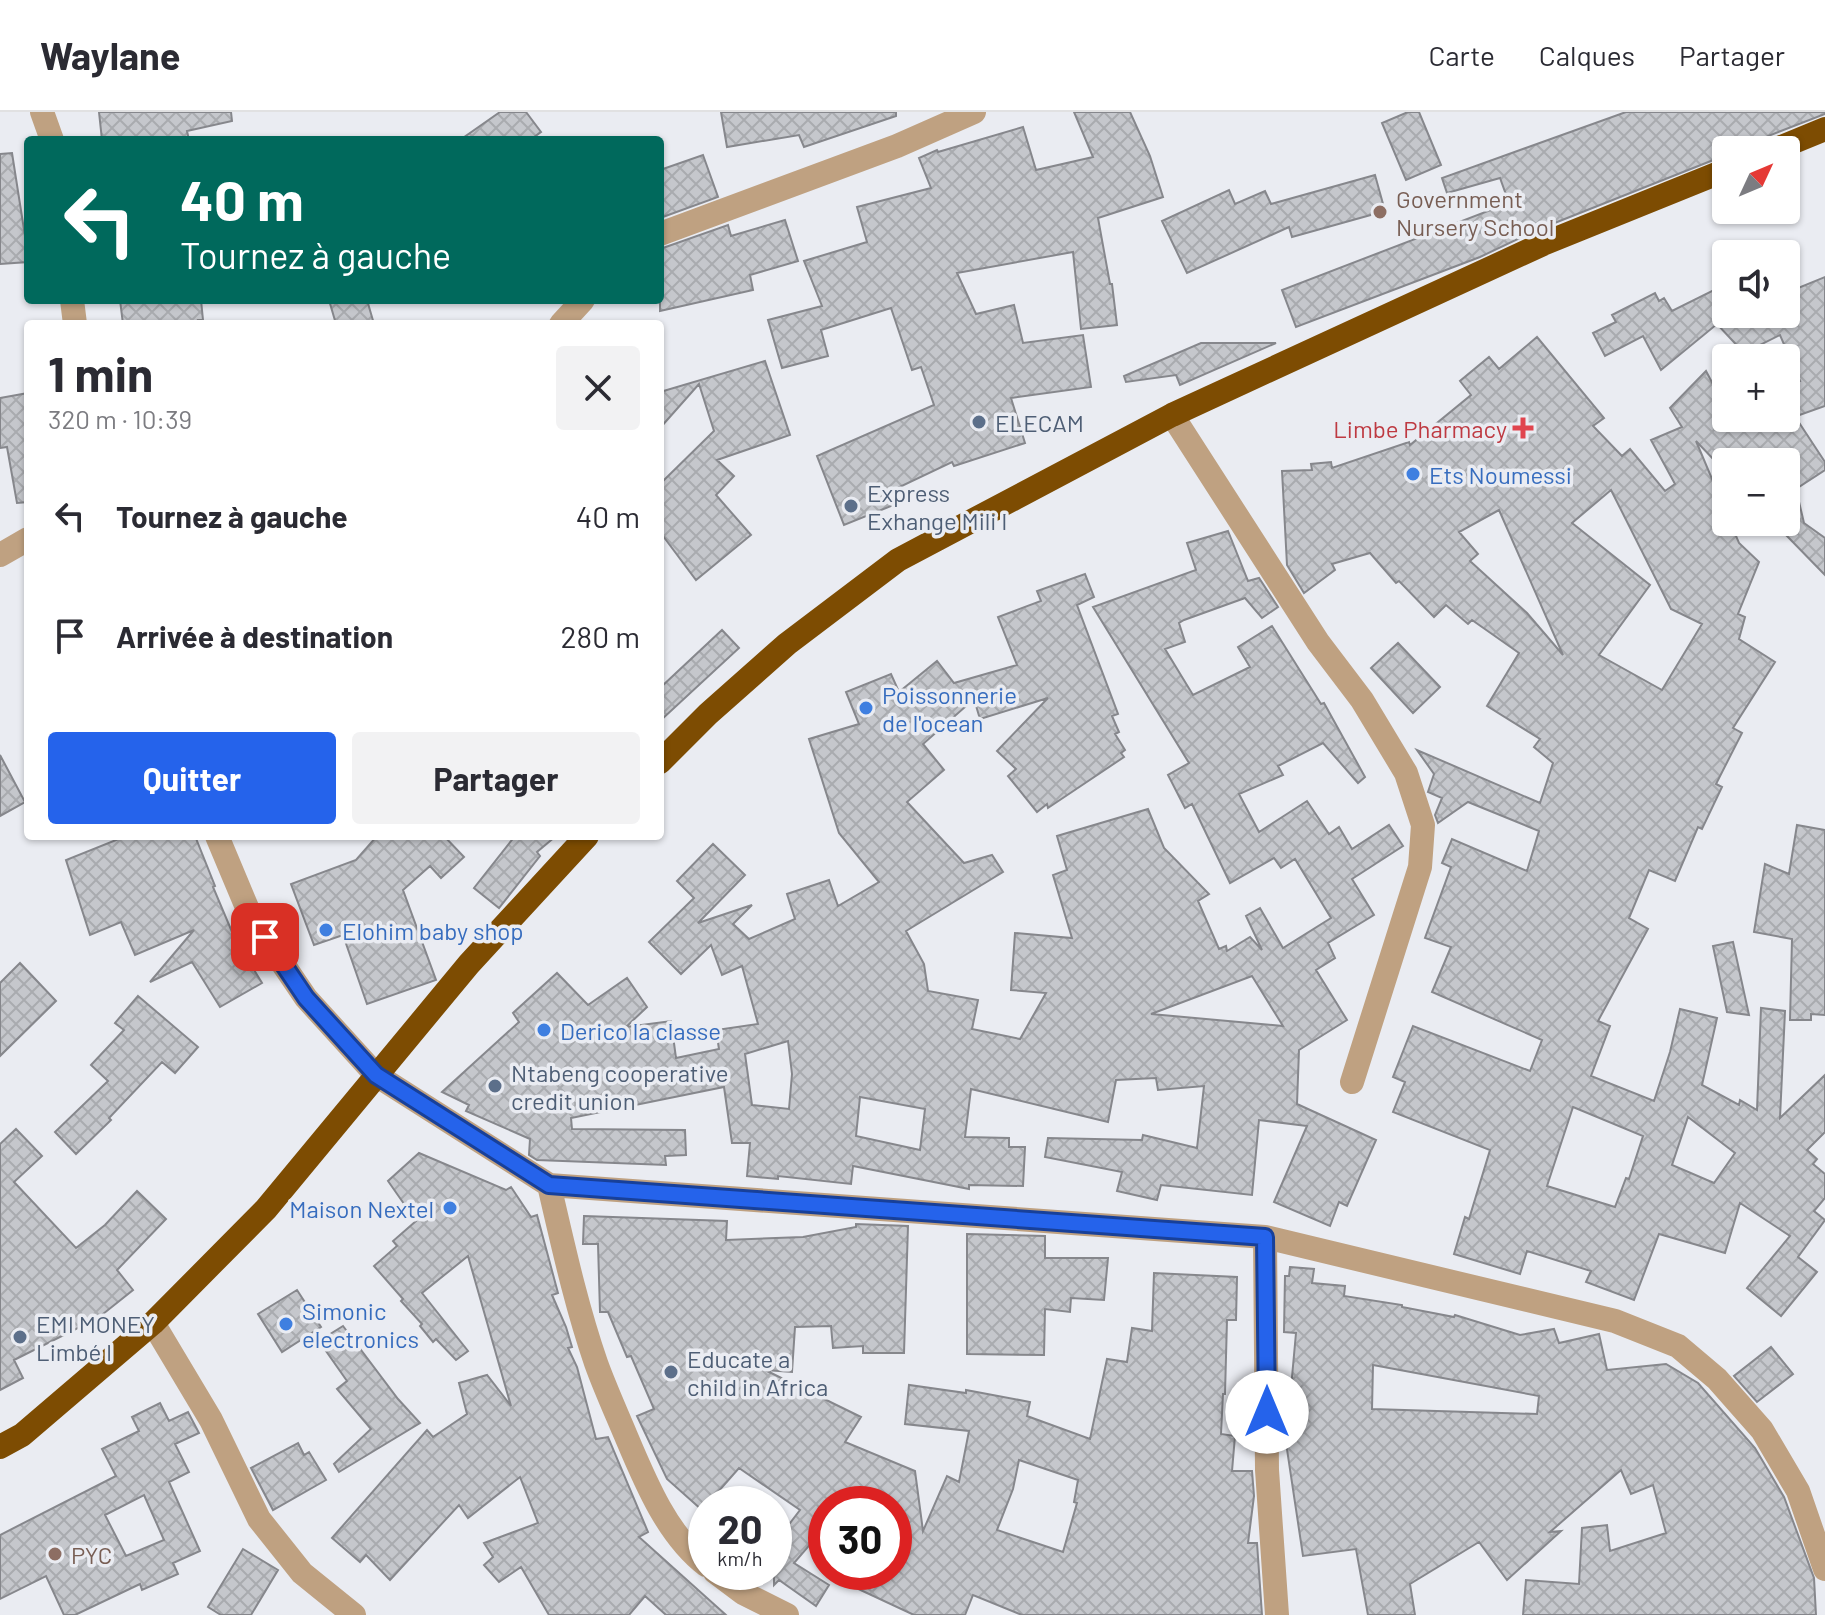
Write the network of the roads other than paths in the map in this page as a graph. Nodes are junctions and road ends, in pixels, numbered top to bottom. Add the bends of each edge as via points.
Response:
1 (42, 112) edge
2 (974, 112) edge
3 (1825, 129) edge
4 (51, 136) edge
5 (1800, 139) edge
6 (1712, 176) edge
7 (664, 233) edge
8 (579, 304) edge
9 (565, 320) edge
10 (1172, 415) junction
11 (24, 541) edge
12 (0, 555) edge
13 (664, 758) edge
14 (219, 840) edge
15 (583, 840) edge
16 (376, 1075) junction
17 (1352, 1082) dead end
18 (549, 1185) junction
19 (1265, 1237) junction
20 (153, 1323) junction
21 (0, 1447) edge
22 (688, 1549) edge
23 (1825, 1569) edge
24 (739, 1590) edge
25 (354, 1615) edge
26 (787, 1615) edge
27 (1277, 1615) edge

1 - 4 street
2 - 7 street
3 - 5 highway
6 - 10 highway via 1543,244
8 - 9 street
10 - 13 highway via 898,560 787,644
10 - 17 street via 1392,748 1423,825 1420,867
11 - 12 street
14 - 16 street via 251,917 306,998
15 - 16 highway
16 - 18 street
16 - 20 highway via 266,1209
18 - 19 street
18 - 22 street via 597,1365 637,1464
19 - 23 street via 1615,1321 1678,1346 1717,1379 1762,1430 1798,1491
19 - 27 street via 1267,1470
20 - 21 highway via 22,1435
20 - 25 street via 211,1420 259,1519 302,1573
24 - 26 street

